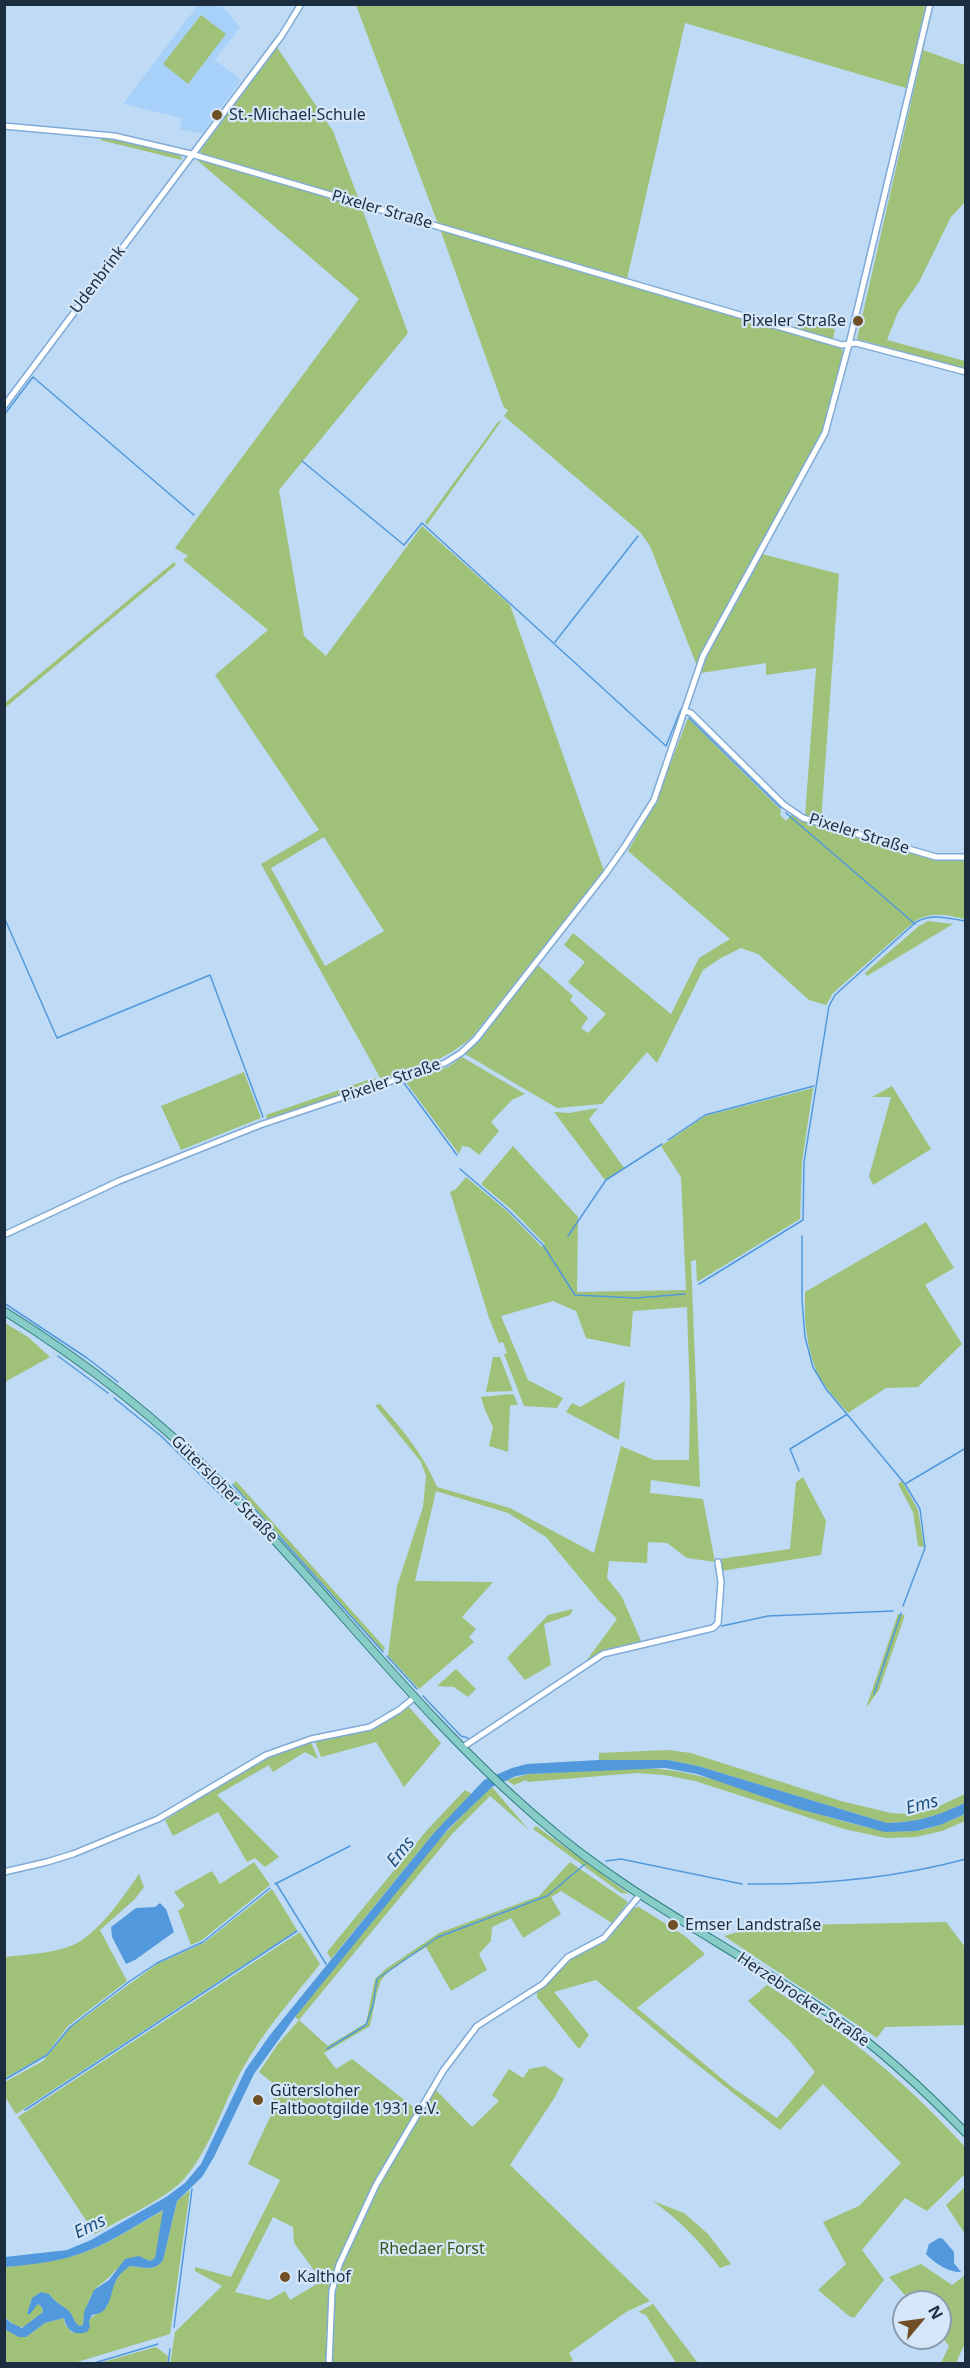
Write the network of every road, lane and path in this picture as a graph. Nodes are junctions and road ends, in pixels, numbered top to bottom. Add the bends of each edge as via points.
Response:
1 (301, 4) edge
2 (930, 4) edge
3 (4, 126) edge
4 (191, 154) junction
5 (849, 344) junction
6 (966, 372) edge
7 (4, 406) edge
8 (685, 711) junction
9 (966, 857) edge
10 (4, 1235) edge
11 (4, 1311) edge
12 (718, 1562) dead end
13 (415, 1698) junction
14 (463, 1747) junction
15 (487, 1772) joint
16 (4, 1872) edge
17 (640, 1895) junction
18 (966, 2133) edge
19 (329, 2364) edge

1 - 4 street, Udenbrink
2 - 5 street, Pixeler Straße
3 - 4 street via 114,136
4 - 5 street, Pixeler Straße
4 - 7 street, Udenbrink
5 - 6 street, Pixeler Straße
5 - 8 street, Pixeler Straße via 825,433 703,656
8 - 9 street, Pixeler Straße via 784,805 803,818 936,857
8 - 10 street, Pixeler Straße via 654,800 626,846 476,1039 461,1053 445,1063 177,1157
11 - 13 main road, Gütersloher Straße via 82,1363 166,1430 228,1491
12 - 14 street via 718,1623 713,1628 603,1654
13 - 14 main road, Gütersloher Straße
13 - 16 street via 369,1727 311,1738 266,1755 158,1819 121,1835 47,1862
14 - 15 main road, Gütersloher Straße
15 - 17 main road, Herzebrocker Straße via 584,1856
17 - 18 main road, Herzebrocker Straße via 838,2019 905,2074
17 - 19 street via 604,1938 568,1957 543,1984 477,2026 443,2072 376,2185 339,2265 332,2291

